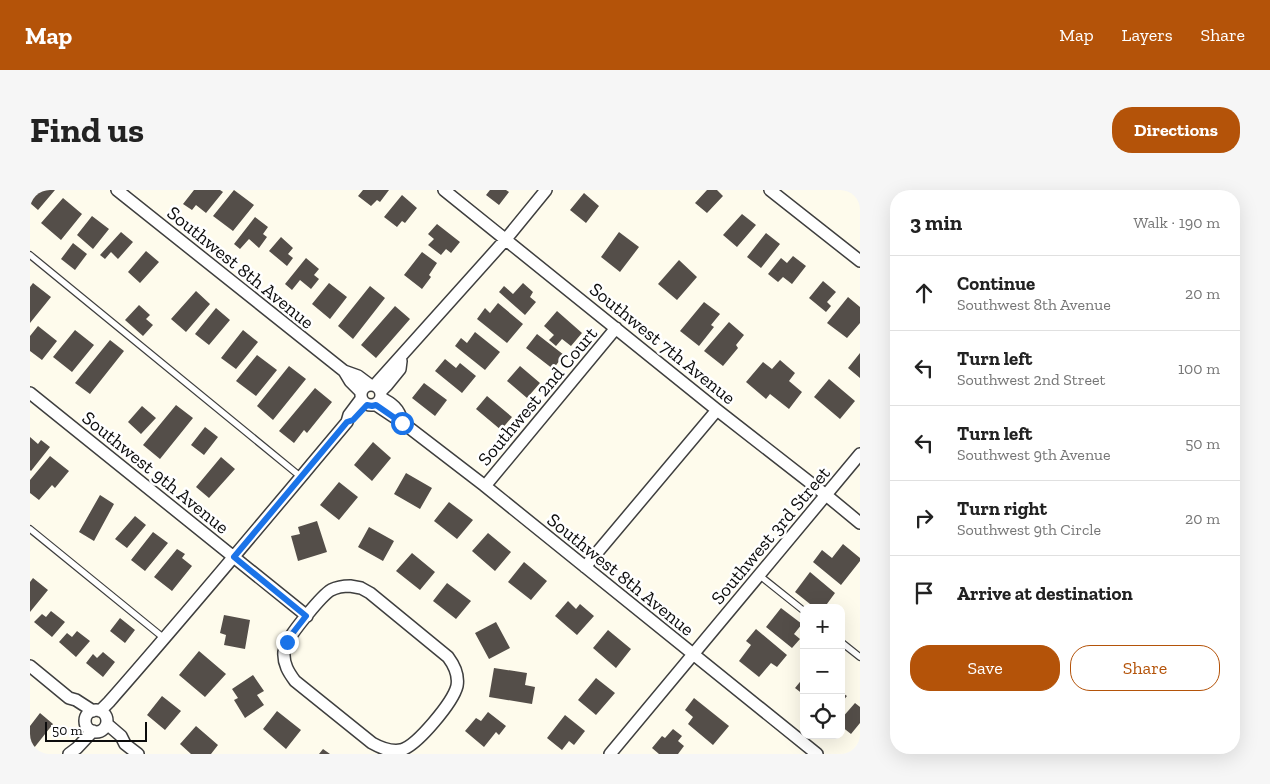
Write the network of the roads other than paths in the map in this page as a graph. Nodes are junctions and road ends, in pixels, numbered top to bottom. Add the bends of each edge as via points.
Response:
1 (117, 190) edge
2 (444, 190) edge
3 (546, 190) edge
4 (770, 190) edge
5 (506, 239) junction
6 (30, 255) edge
7 (860, 261) edge
8 (616, 328) junction
9 (30, 392) edge
10 (371, 395) junction
11 (717, 410) junction
12 (860, 454) edge
13 (301, 477) junction
14 (485, 486) junction
15 (826, 495) junction
16 (860, 523) edge
17 (30, 529) edge
18 (234, 557) junction
19 (585, 567) junction
20 (759, 575) junction
21 (800, 608) edge
22 (306, 616) junction
23 (165, 639) junction
24 (845, 645) edge
25 (693, 654) junction
26 (860, 657) edge
27 (30, 666) edge
28 (97, 721) junction
29 (69, 753) edge
30 (138, 754) edge
31 (610, 754) edge
32 (817, 754) edge

1 - 10 street, Southwest 8th Avenue via 344,371 358,376
2 - 5 street, Southwest 7th Avenue
3 - 5 street
4 - 7 street
5 - 8 street, Southwest 7th Avenue
5 - 10 street via 401,357 400,369 387,385
6 - 13 lane
8 - 11 street, Southwest 7th Avenue
8 - 14 street, Southwest 2nd Court
9 - 18 street, Southwest 9th Avenue
10 - 13 street via 353,420 347,422
10 - 14 street, Southwest 8th Avenue via 390,402 402,423
11 - 15 street, Southwest 7th Avenue
11 - 19 street
12 - 15 street, Southwest 3rd Street
13 - 18 street
14 - 19 street, Southwest 8th Avenue
15 - 16 street, Southwest 7th Avenue
15 - 20 street, Southwest 3rd Street
17 - 23 lane
18 - 22 street, Southwest 9th Avenue
18 - 23 street
19 - 25 street, Southwest 8th Avenue
20 - 21 lane
20 - 25 street, Southwest 3rd Street
22 - 22 street via 330,591 350,586 361,588 448,657 454,666 457,686 449,702 411,746 391,750 372,743 295,681 285,663 284,653 287,642
23 - 28 street via 122,688 118,701
24 - 26 lane
25 - 31 street, Southwest 3rd Street
25 - 32 street, Southwest 8th Avenue
27 - 28 street via 69,698 76,700
28 - 29 street via 77,748
28 - 30 street via 119,742

